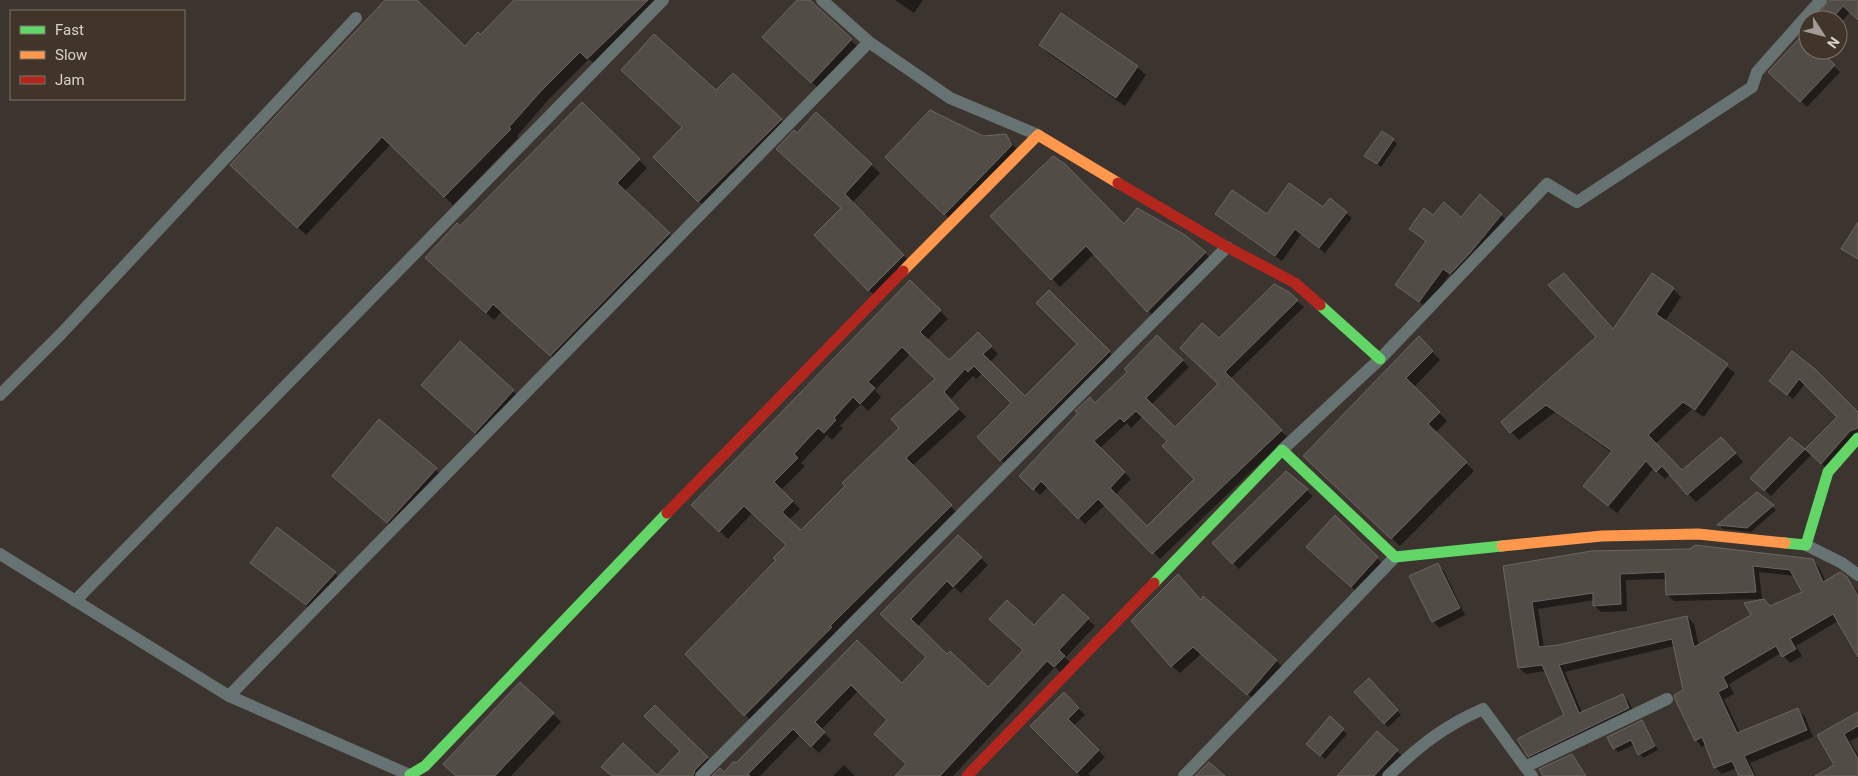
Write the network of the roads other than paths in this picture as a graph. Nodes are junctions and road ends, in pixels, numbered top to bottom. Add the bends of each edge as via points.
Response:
1 (663, 0) edge
2 (822, 0) edge
3 (1821, 0) edge
4 (356, 18) dead end
5 (869, 42) junction
6 (1038, 135) junction
7 (1227, 247) junction
8 (1380, 359) junction
9 (0, 395) edge
10 (1858, 438) edge
11 (1282, 450) junction
12 (1806, 544) junction
13 (0, 554) edge
14 (1394, 557) junction
15 (1858, 575) edge
16 (75, 601) junction
17 (229, 696) junction
18 (1667, 698) dead end
19 (1529, 772) edge
20 (411, 776) edge
21 (701, 776) edge
22 (967, 776) edge
23 (1184, 776) edge
24 (1388, 776) edge

1 - 16 street
2 - 5 street
3 - 8 street via 1757,72 1752,87 1577,202 1547,184
4 - 9 street
5 - 6 street via 950,98
5 - 17 street
6 - 7 street
6 - 20 street via 791,384 425,766
7 - 8 street via 1295,283
7 - 21 street
8 - 11 street
10 - 12 street via 1828,472
11 - 14 street
11 - 22 street
12 - 14 street via 1698,534 1602,536
12 - 15 street
13 - 16 street
14 - 23 street
16 - 17 street
17 - 20 street
18 - 19 street
19 - 24 street via 1483,709 1418,746

